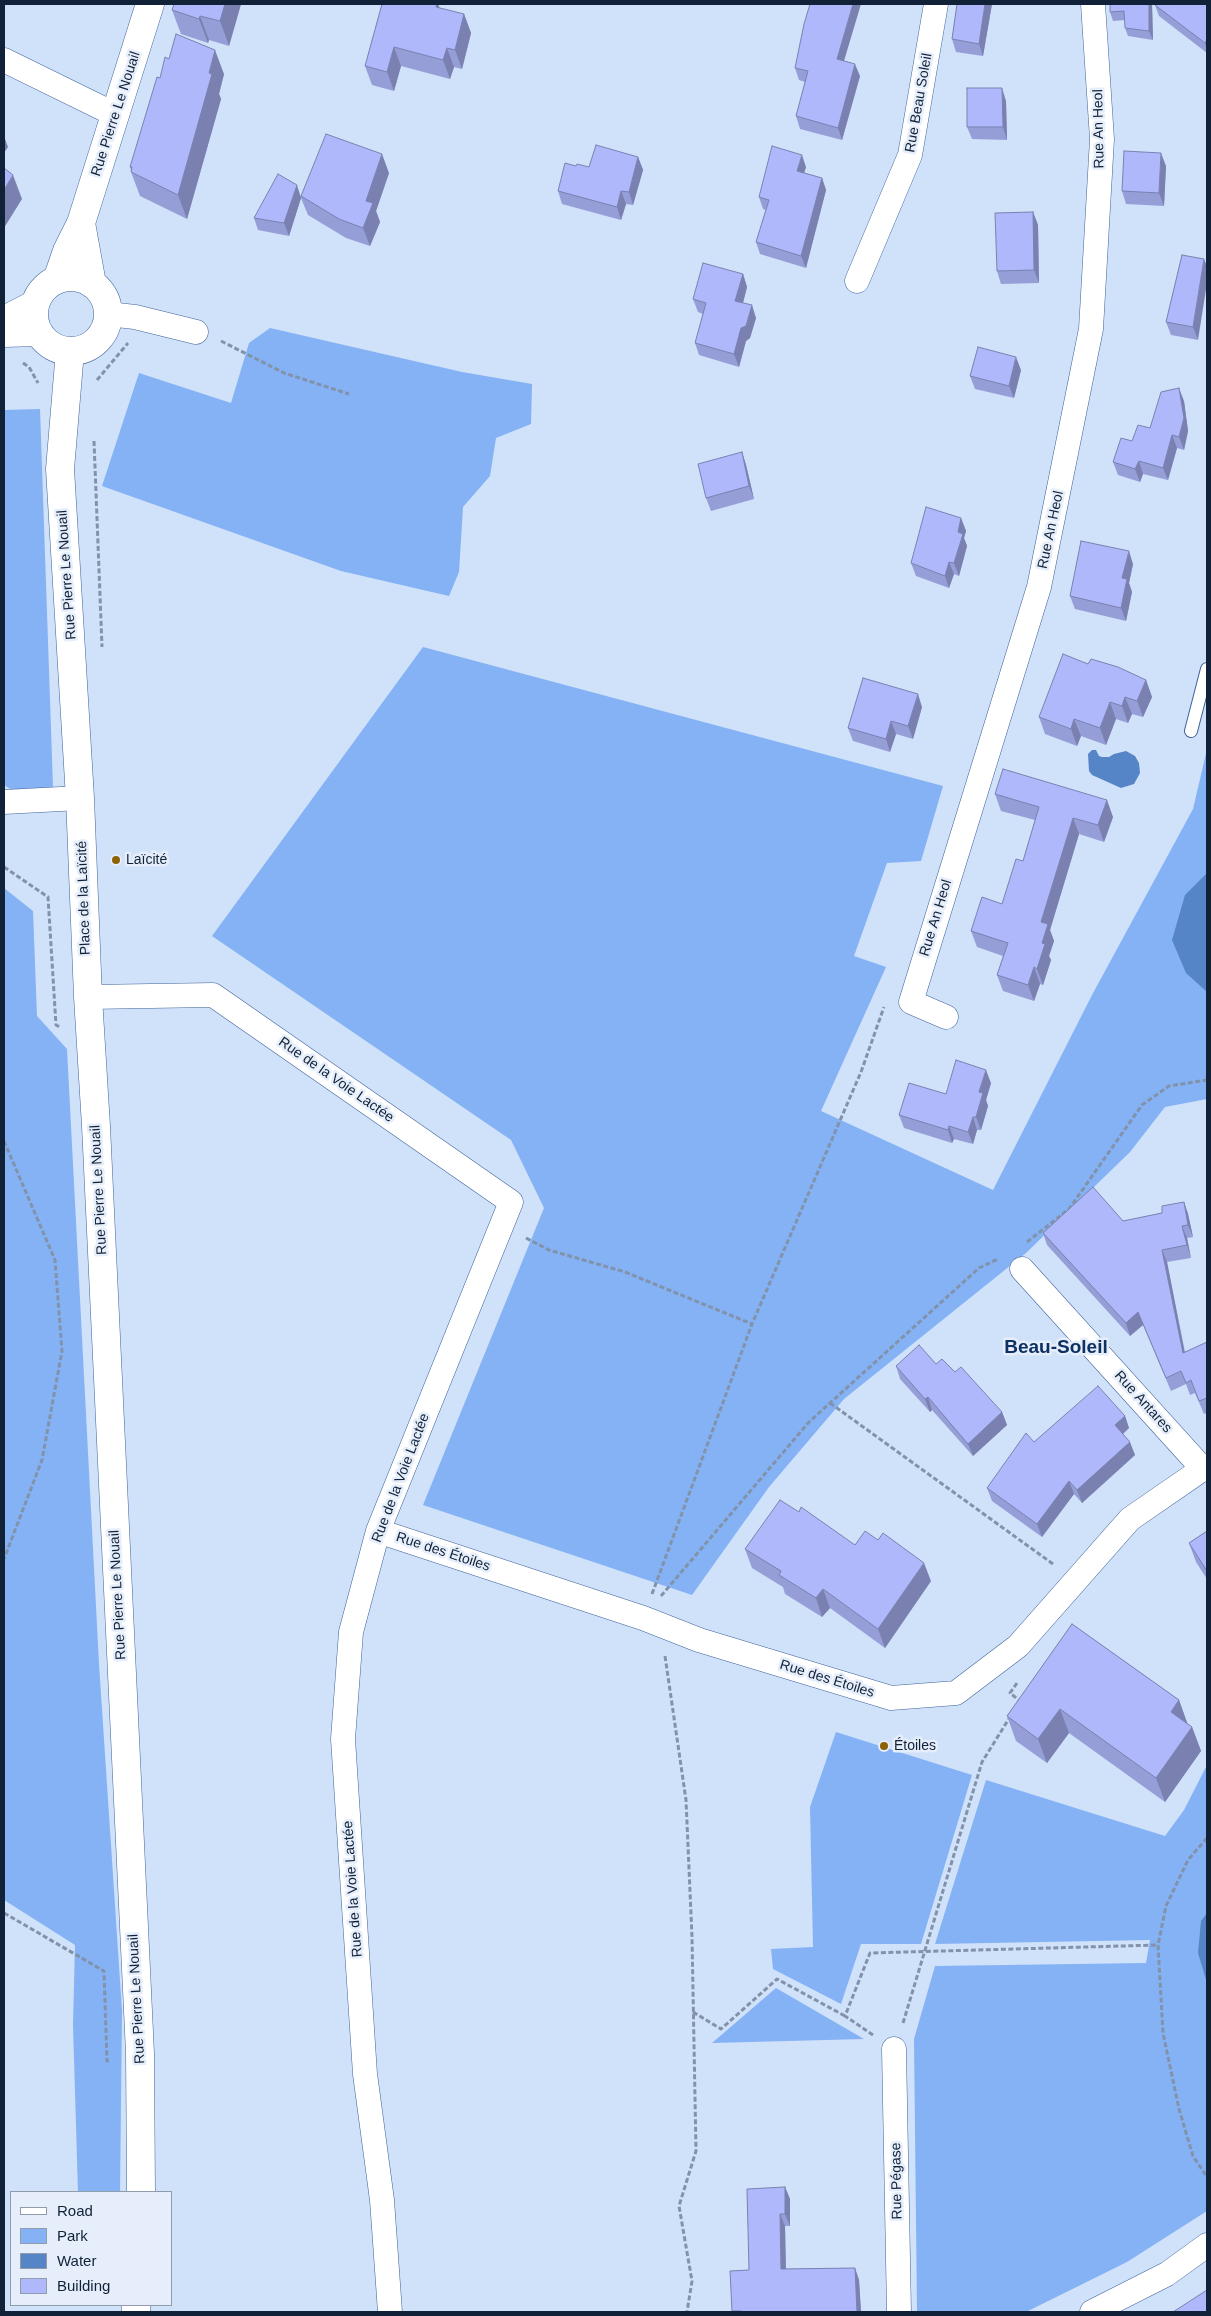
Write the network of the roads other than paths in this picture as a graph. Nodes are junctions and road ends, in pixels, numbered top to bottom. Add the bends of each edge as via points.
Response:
1 (150, 4) edge
2 (936, 4) edge
3 (1093, 4) edge
4 (4, 60) edge
5 (116, 115) junction
6 (81, 223) junction
7 (57, 280) junction
8 (857, 282) dead end
9 (92, 284) junction
10 (37, 301) junction
11 (108, 314) junction
12 (4, 318) edge
13 (196, 332) road end
14 (40, 334) junction
15 (4, 335) edge
16 (70, 351) junction
17 (1207, 669) edge
18 (1191, 730) dead end
19 (80, 798) junction
20 (4, 802) edge
21 (88, 997) junction
22 (946, 1017) dead end
23 (1015, 1257) road end
24 (1205, 1468) edge
25 (378, 1530) junction
26 (894, 2049) road end
27 (141, 2191) edge
28 (1207, 2245) edge
29 (390, 2312) edge
30 (899, 2312) edge
31 (1092, 2312) edge

1 - 5 street, Rue Pierre Le Nouail
2 - 8 street, Rue Beau Soleil via 910,155
3 - 22 street, Rue An Heol via 1102,139 1091,329 1039,587 911,1002
4 - 5 street
5 - 6 street, Rue Pierre Le Nouail
6 - 7 street, Rue Pierre Le Nouail
6 - 9 street, Rue Pierre Le Nouail
7 - 9 street via 81,278
7 - 10 street via 48,285
9 - 11 street via 107,303
10 - 12 street
10 - 14 street via 35,324
11 - 13 street
11 - 16 street via 101,337 87,347
14 - 15 street
14 - 16 street via 58,349
16 - 19 street, Rue Pierre Le Nouail via 60,469
17 - 18 lane
19 - 20 street
19 - 21 street, Place de la Laïcité
21 - 25 street, Rue de la Voie Lactée via 213,995 511,1202
21 - 27 street, Rue Pierre Le Nouail via 140,2053
23 - 24 street, Rue Antares
24 - 25 street, Rue des Étoiles via 1130,1519 1018,1646 956,1693 891,1698 699,1640
25 - 29 street, Rue de la Voie Lactée via 351,1632 343,1738 365,2074 382,2200
26 - 30 street, Rue Pégase
28 - 31 street via 1167,2274

